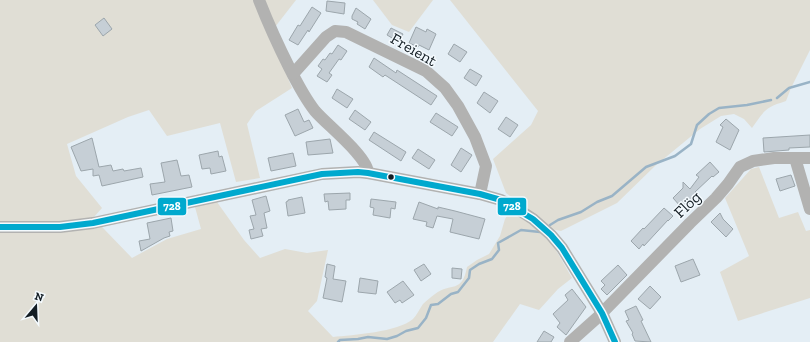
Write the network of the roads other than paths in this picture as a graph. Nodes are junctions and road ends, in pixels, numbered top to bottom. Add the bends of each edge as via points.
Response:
1 (259, 0) edge
2 (293, 74) junction
3 (795, 158) junction
4 (810, 158) edge
5 (368, 173) junction
6 (480, 194) junction
7 (810, 208) edge
8 (0, 227) edge
9 (602, 313) junction
10 (570, 342) edge
11 (615, 342) edge

1 - 2 street
2 - 5 street via 301,92 316,112 354,150 368,168
2 - 6 street, Freient via 326,37 336,31 346,32 426,71 445,88 475,137 486,166
3 - 4 street, Flög
3 - 7 street
3 - 9 street, Flög via 760,160 740,167 716,198
5 - 6 street
5 - 8 street via 322,174 93,223 60,227
6 - 9 street via 501,200 516,208 551,235 562,248
9 - 10 street, Flög
9 - 11 street

